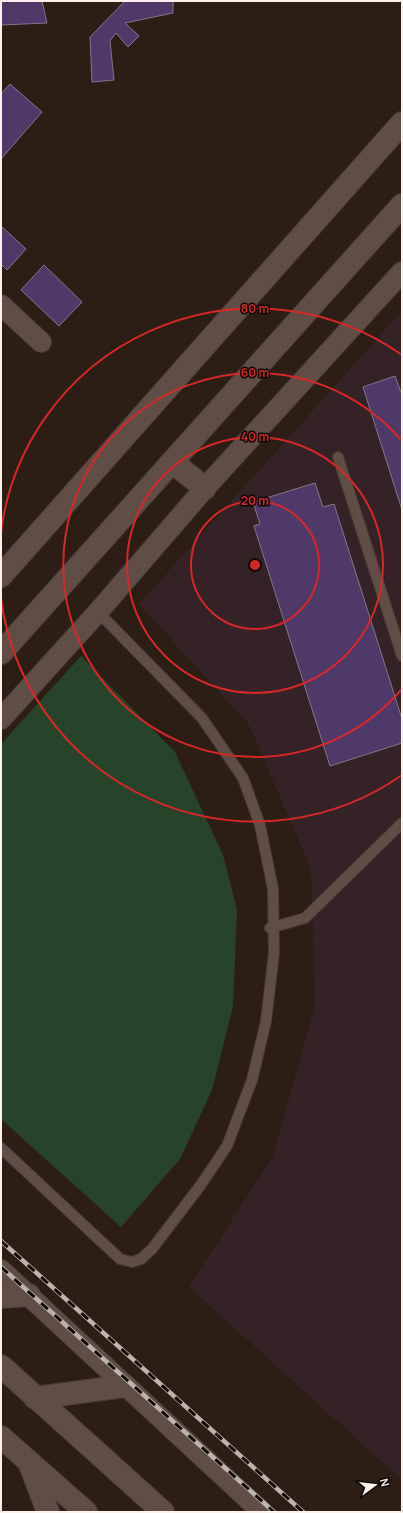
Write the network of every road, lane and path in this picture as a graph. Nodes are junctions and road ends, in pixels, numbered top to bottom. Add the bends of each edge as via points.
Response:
1 (402, 123) edge
2 (402, 205) edge
3 (402, 272) edge
4 (4, 313) edge
5 (41, 342) dead end
6 (338, 457) dead end
7 (172, 462) junction
8 (205, 488) junction
9 (1, 576) edge
10 (98, 612) junction
11 (1, 653) edge
12 (402, 656) edge
13 (1, 719) edge
14 (402, 823) edge
15 (272, 928) junction
16 (1, 1148) edge
17 (1, 1270) edge
18 (29, 1295) junction
19 (1, 1297) edge
20 (1, 1366) edge
21 (125, 1386) junction
22 (35, 1398) junction
23 (1, 1437) edge
24 (28, 1461) junction
25 (48, 1512) edge
26 (86, 1512) edge
27 (162, 1512) edge
28 (262, 1512) edge

1 - 9 street
2 - 7 street
3 - 8 street
4 - 5 street
6 - 12 lane
7 - 8 street
7 - 11 street
8 - 10 street
10 - 13 street
10 - 15 lane via 202,718 243,778 260,825 273,889
14 - 15 lane via 305,918
15 - 16 lane via 274,953 266,1021 252,1080 227,1146 200,1186 152,1249 141,1259 132,1262 120,1259
17 - 18 street
18 - 19 street
18 - 21 street
20 - 22 street
21 - 22 street
21 - 28 street
22 - 27 street
23 - 24 street
24 - 25 street
24 - 26 street

